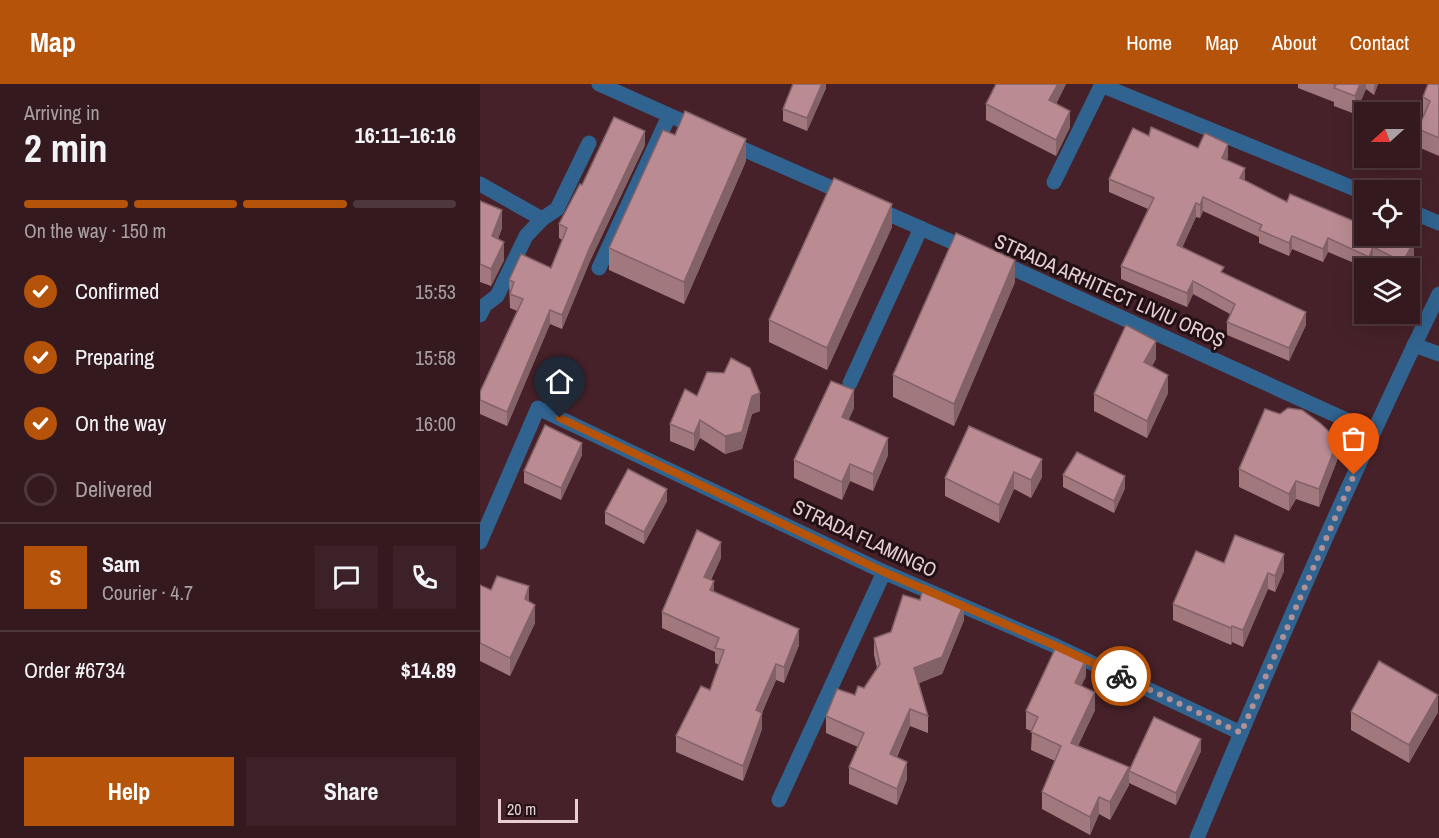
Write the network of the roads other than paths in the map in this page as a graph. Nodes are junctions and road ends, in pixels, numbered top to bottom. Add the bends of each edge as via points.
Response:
1 (599, 84) edge
2 (1102, 84) edge
3 (669, 116) junction
4 (590, 143) dead end
5 (1054, 182) dead end
6 (480, 183) edge
7 (1354, 188) edge
8 (1420, 215) edge
9 (542, 219) junction
10 (1439, 223) edge
11 (921, 228) junction
12 (599, 268) dead end
13 (1439, 294) edge
14 (482, 308) edge
15 (1414, 345) junction
16 (1439, 354) edge
17 (850, 383) dead end
18 (1373, 432) junction
19 (480, 542) edge
20 (884, 572) junction
21 (1241, 733) junction
22 (779, 800) dead end
23 (1197, 838) edge

1 - 3 street, STRADA ARHITECT LIVIU OROȘ
2 - 5 street
2 - 7 street
3 - 11 street, STRADA ARHITECT LIVIU OROȘ
3 - 12 street
4 - 9 street via 556,209
6 - 9 street
8 - 10 street
9 - 14 street via 526,236 496,296
11 - 17 street
11 - 18 street, STRADA ARHITECT LIVIU OROȘ
13 - 15 street
15 - 16 street
15 - 18 street
18 - 21 street
19 - 20 street, STRADA FLAMINGO via 538,408
20 - 21 street, STRADA FLAMINGO via 1056,646
20 - 22 street
21 - 23 street

